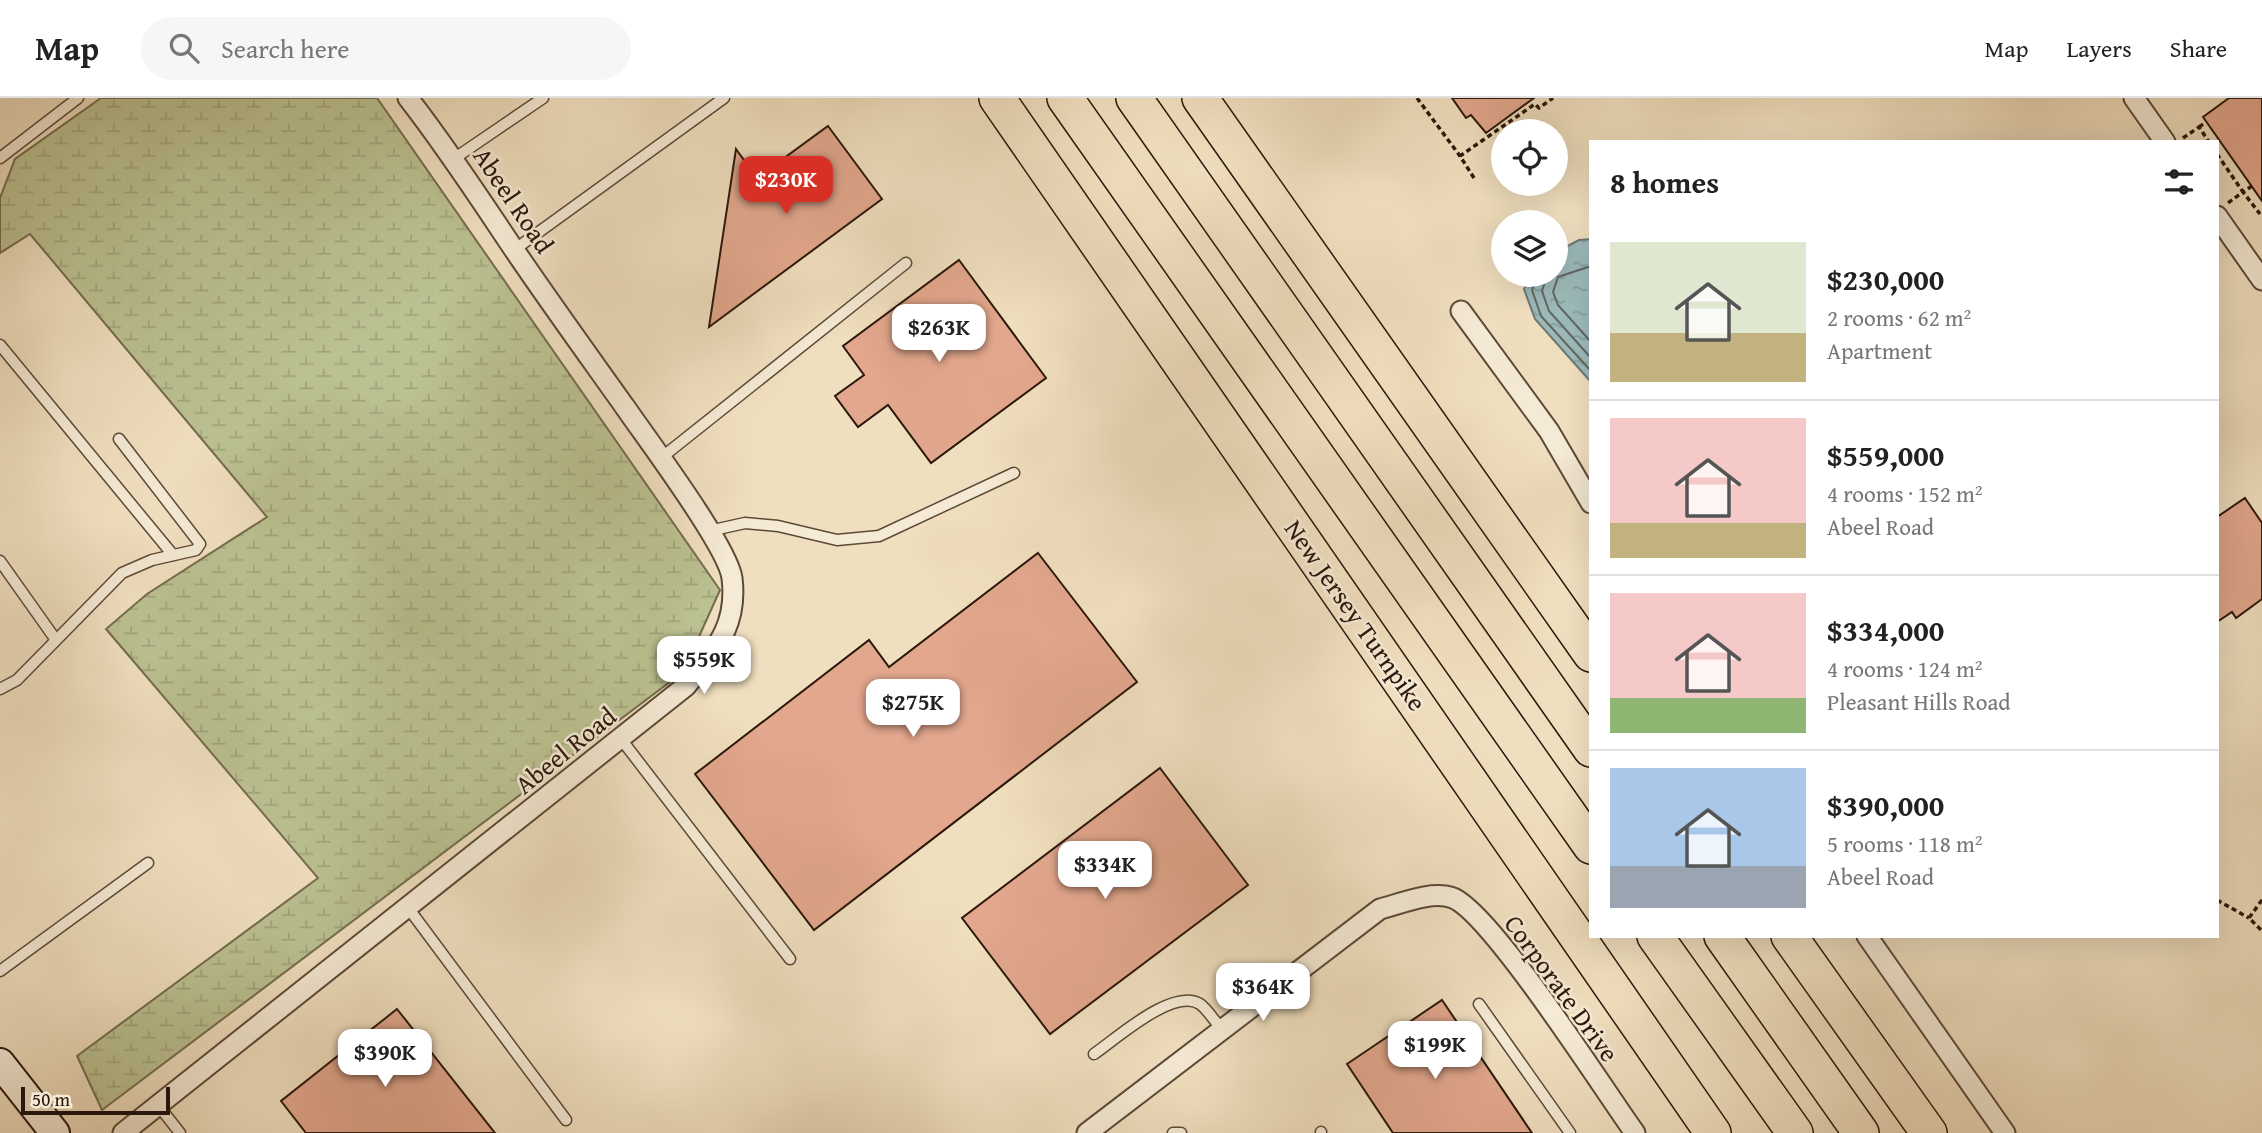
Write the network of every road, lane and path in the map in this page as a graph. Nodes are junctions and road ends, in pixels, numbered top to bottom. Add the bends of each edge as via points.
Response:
1 (78, 98) edge
2 (408, 98) edge
3 (543, 98) edge
4 (724, 98) edge
5 (997, 98) edge
6 (1065, 98) edge
7 (1134, 98) edge
8 (1200, 98) edge
9 (1417, 98) edge
10 (1553, 98) edge
11 (2134, 98) edge
12 (2206, 122) dead end
13 (2199, 127) junction
14 (2164, 140) edge
15 (2180, 140) edge
16 (2208, 140) edge
17 (1460, 156) junction
18 (2219, 157) edge
19 (0, 158) edge
20 (455, 158) junction
21 (1474, 178) dead end
22 (2252, 186) dead end
23 (2244, 192) junction
24 (2220, 211) edge
25 (2260, 214) dead end
26 (514, 250) junction
27 (906, 263) dead end
28 (2262, 279) edge
29 (1461, 310) dead end
30 (0, 345) edge
31 (119, 439) dead end
32 (661, 458) junction
33 (1014, 472) dead end
34 (1589, 500) edge
35 (708, 531) junction
36 (173, 555) junction
37 (0, 561) edge
38 (56, 640) junction
39 (1589, 651) edge
40 (0, 689) edge
41 (621, 739) junction
42 (1589, 746) edge
43 (1589, 843) edge
44 (148, 863) dead end
45 (2262, 900) edge
46 (2219, 901) edge
47 (409, 909) junction
48 (2249, 918) junction
49 (2262, 931) edge
50 (1656, 938) edge
51 (1723, 938) edge
52 (1791, 938) edge
53 (1868, 938) edge
54 (790, 959) dead end
55 (0, 971) edge
56 (1479, 1004) dead end
57 (1222, 1029) junction
58 (1094, 1054) dead end
59 (0, 1063) edge
60 (158, 1105) junction
61 (566, 1120) dead end
62 (55, 1133) edge
63 (123, 1133) edge
64 (180, 1133) edge
65 (1087, 1133) edge
66 (1173, 1133) edge
67 (1181, 1133) edge
68 (1570, 1133) edge
69 (1635, 1133) edge
70 (1713, 1133) edge
71 (1794, 1133) edge
72 (1861, 1133) edge
73 (1929, 1133) edge
74 (2005, 1133) edge

1 - 19 lane
2 - 20 street, Abeel Road
3 - 20 lane
4 - 26 lane
5 - 70 highway, New Jersey Turnpike
6 - 43 highway
7 - 42 highway
8 - 39 highway
9 - 17 path
10 - 17 path via 1539,108 1535,104
11 - 14 street
12 - 13 path
13 - 15 path
13 - 16 path
17 - 21 path
18 - 23 path
20 - 26 street, Abeel Road
22 - 23 path
23 - 24 path
23 - 25 path
24 - 28 street
26 - 32 street, Abeel Road
27 - 32 lane
29 - 34 street via 1549,431
30 - 36 lane
31 - 36 lane via 200,544 197,550
32 - 35 street, Abeel Road
33 - 35 lane via 879,536 837,540 744,523
35 - 41 street, Abeel Road via 732,575 734,604 726,634 686,686
36 - 38 lane via 122,573
37 - 38 lane
38 - 40 lane via 17,680
41 - 47 street, Abeel Road
41 - 54 lane
44 - 55 lane
45 - 48 path
46 - 48 path
47 - 60 street, Abeel Road
47 - 61 lane
48 - 49 path
50 - 71 highway
51 - 72 highway
52 - 73 highway
53 - 74 street
56 - 68 lane
57 - 58 lane via 1199,1004 1182,1000 1159,1008
57 - 65 street
57 - 69 street, Corporate Drive via 1380,909 1430,896 1452,898 1497,939
59 - 62 main road
60 - 63 street, Abeel Road
60 - 64 lane
66 - 67 lane

